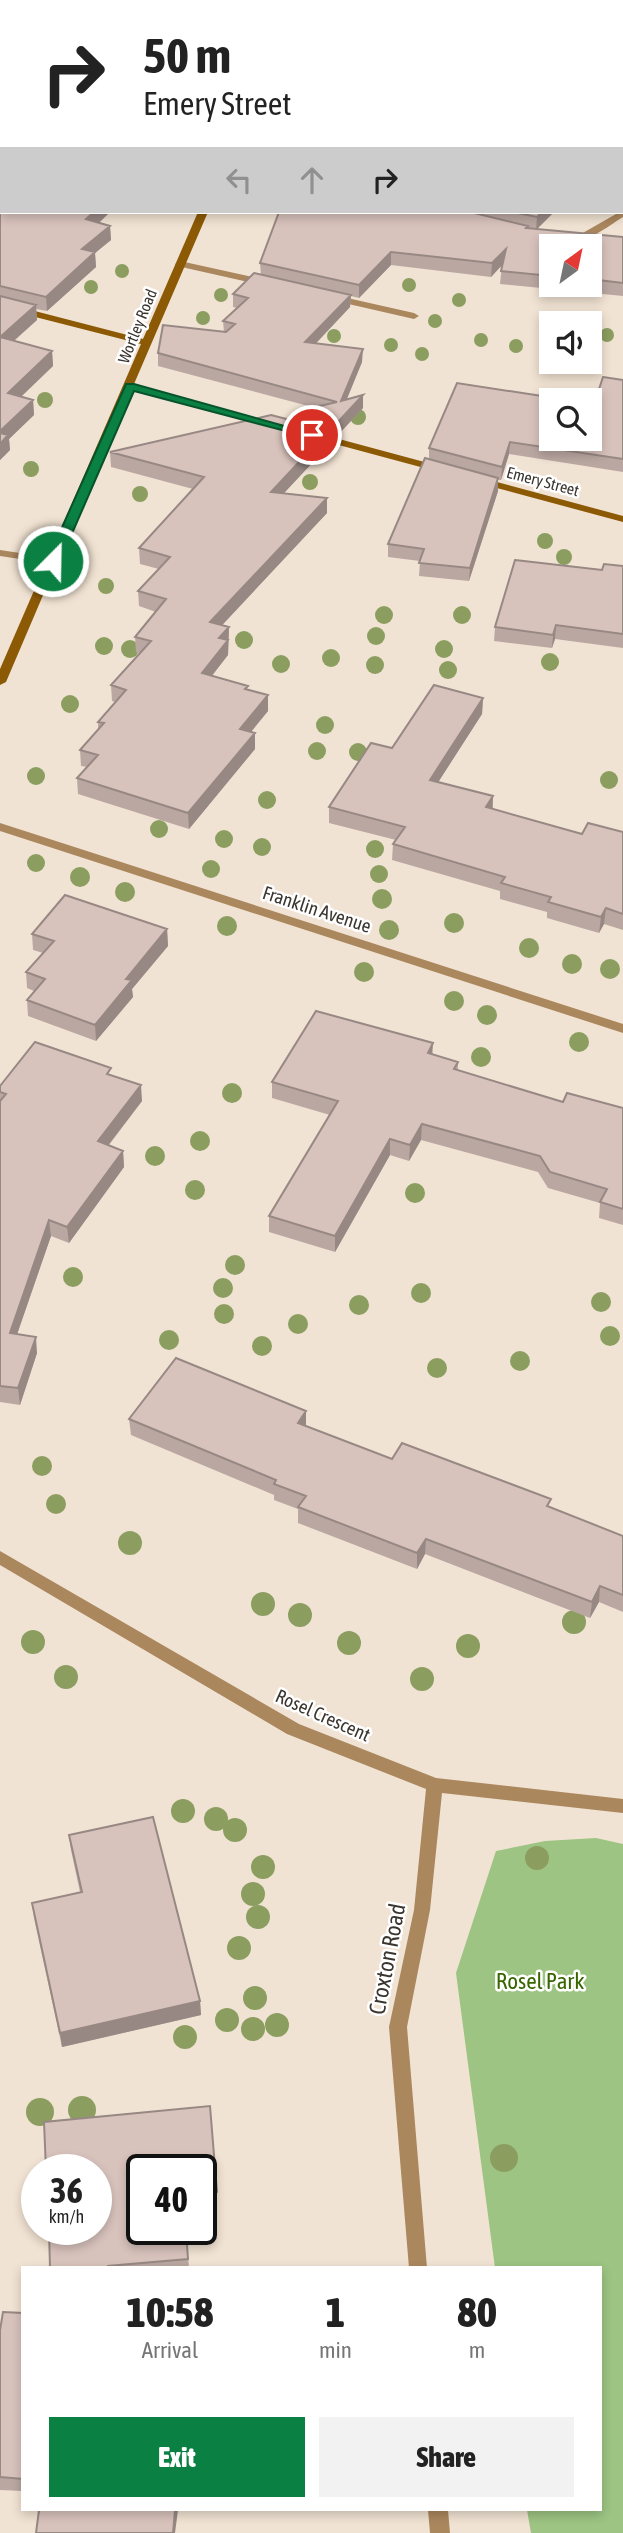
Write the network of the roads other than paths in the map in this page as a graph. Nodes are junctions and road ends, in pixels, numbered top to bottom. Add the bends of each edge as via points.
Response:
1 (202, 214) edge
2 (621, 214) edge
3 (588, 234) edge
4 (180, 264) junction
5 (281, 286) edge
6 (321, 295) edge
7 (0, 305) edge
8 (414, 316) dead end
9 (146, 344) junction
10 (130, 386) junction
11 (276, 425) edge
12 (303, 433) edge
13 (450, 472) edge
14 (476, 479) edge
15 (623, 519) edge
16 (0, 552) edge
17 (53, 561) junction
18 (0, 682) edge
19 (0, 827) edge
20 (623, 1028) edge
21 (0, 1557) edge
22 (435, 1785) junction
23 (623, 1805) edge
24 (418, 2266) edge
25 (438, 2511) edge
26 (440, 2533) edge

1 - 4 street, Wortley Road
2 - 3 street
4 - 5 street
4 - 9 street, Wortley Road
6 - 8 street
7 - 9 street
9 - 10 street, Wortley Road
10 - 11 street
10 - 17 street, Wortley Road
12 - 13 street
14 - 15 street, Emery Street
16 - 17 street
17 - 18 street, Wortley Road
19 - 20 street, Franklin Avenue
21 - 22 street, Rosel Crescent via 293,1729
22 - 23 street, Rosel Crescent
22 - 24 street, Croxton Road via 422,1910 398,2027
25 - 26 street

